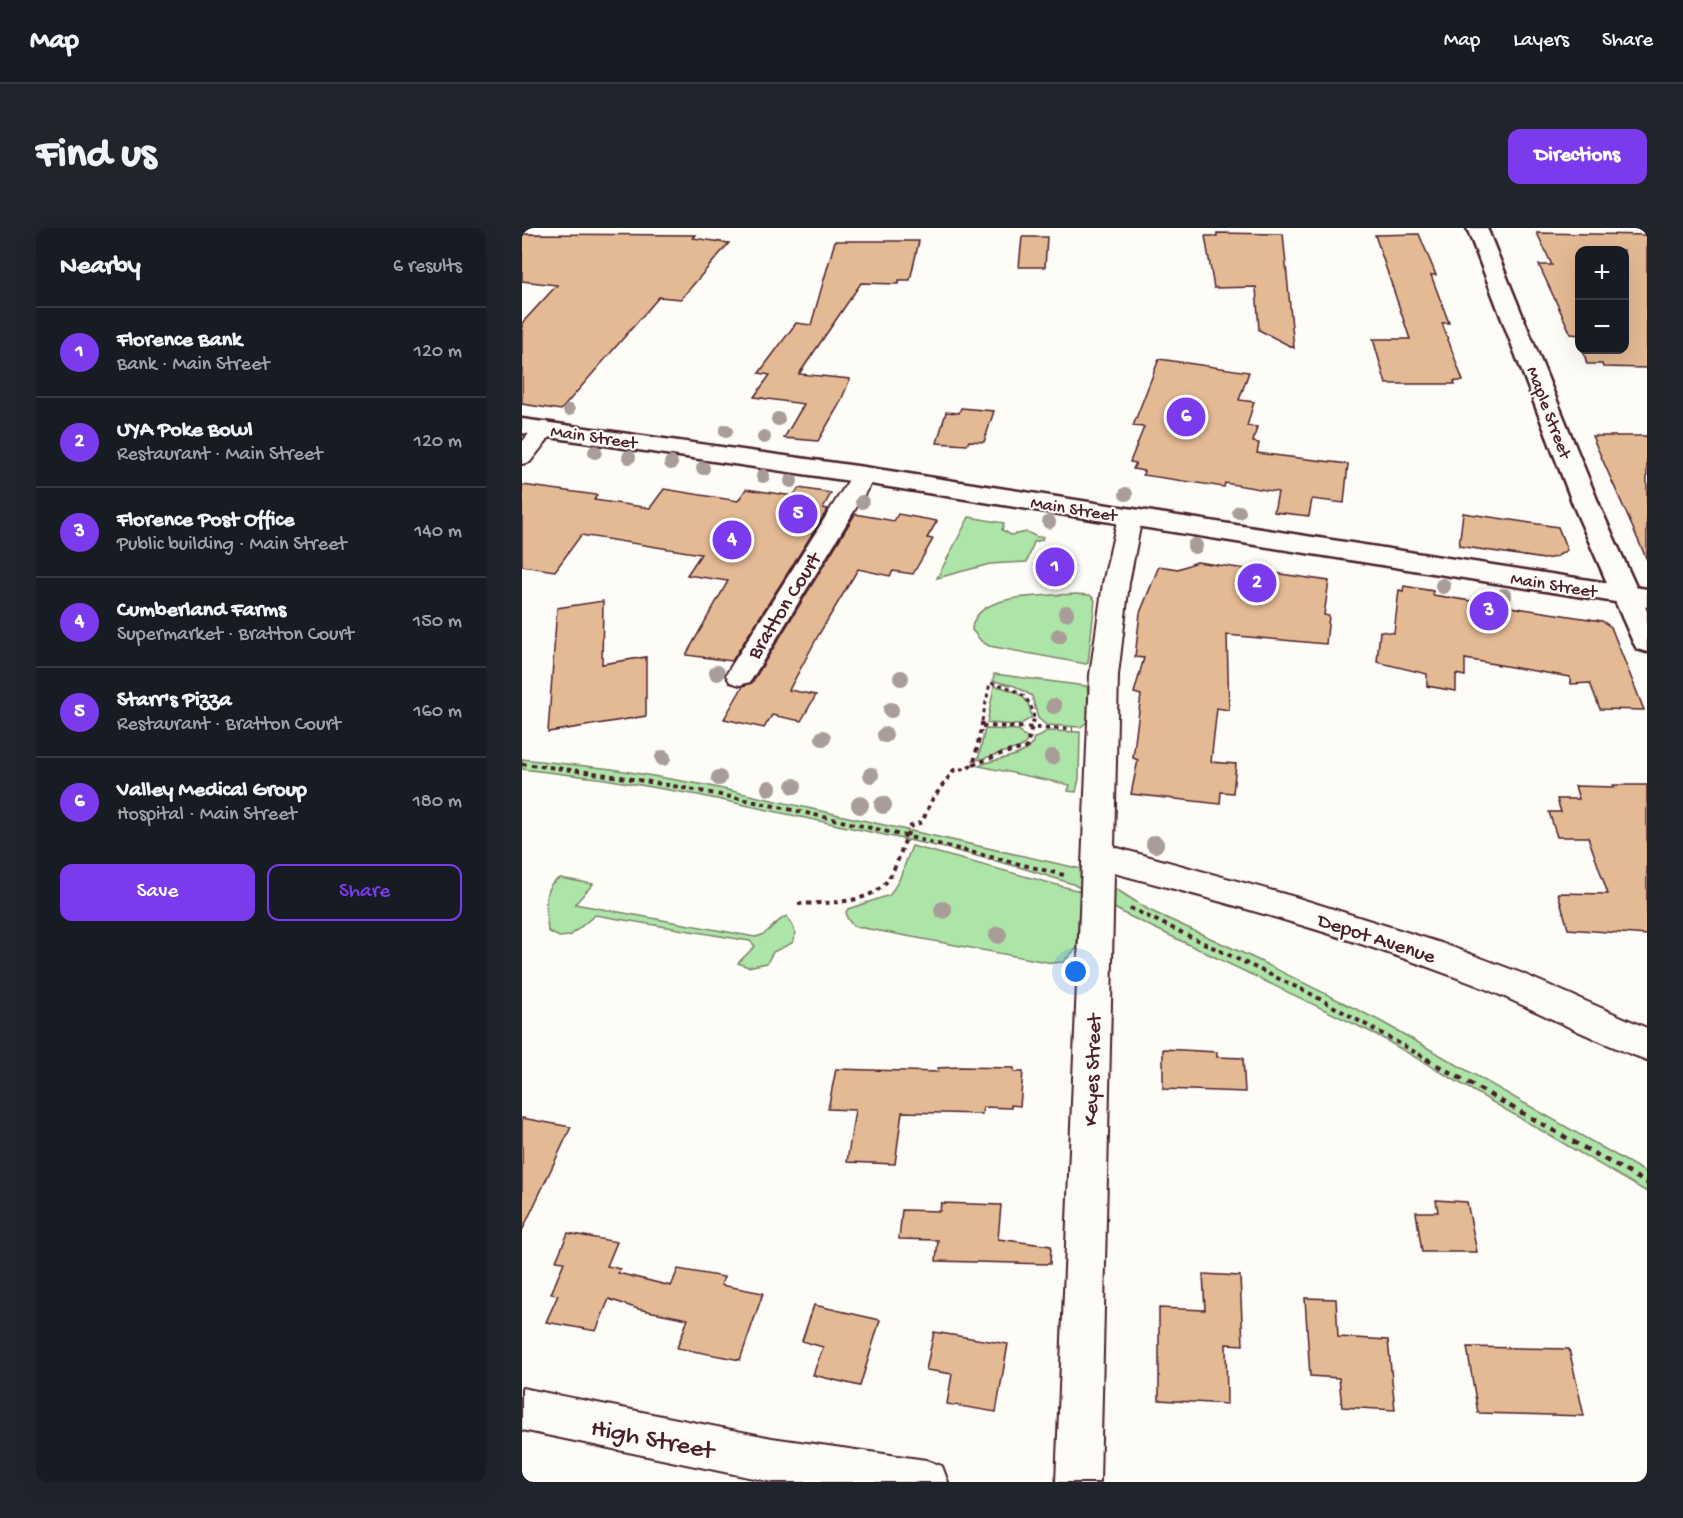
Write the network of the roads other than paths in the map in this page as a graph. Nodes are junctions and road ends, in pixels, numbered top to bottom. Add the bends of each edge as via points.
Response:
1 (1477, 228) edge
2 (533, 427) edge
3 (522, 457) edge
4 (864, 475) junction
5 (1130, 517) junction
6 (1636, 597) edge
7 (1647, 642) edge
8 (740, 675) dead end
9 (1086, 867) junction
10 (1647, 1044) edge
11 (522, 1409) edge
12 (926, 1482) edge
13 (1078, 1482) edge

1 - 6 main road, Maple Street via 1587,507
2 - 3 street
2 - 4 main road, Main Street
4 - 5 main road, Main Street
4 - 8 street, Bratton Court
5 - 6 main road, Main Street
5 - 9 street, Keyes Street via 1106,647
6 - 7 main road, Maple Street
9 - 10 street, Depot Avenue via 1251,898 1413,948 1491,976 1613,1033
9 - 13 street, Keyes Street
11 - 12 street, High Street via 772,1460

